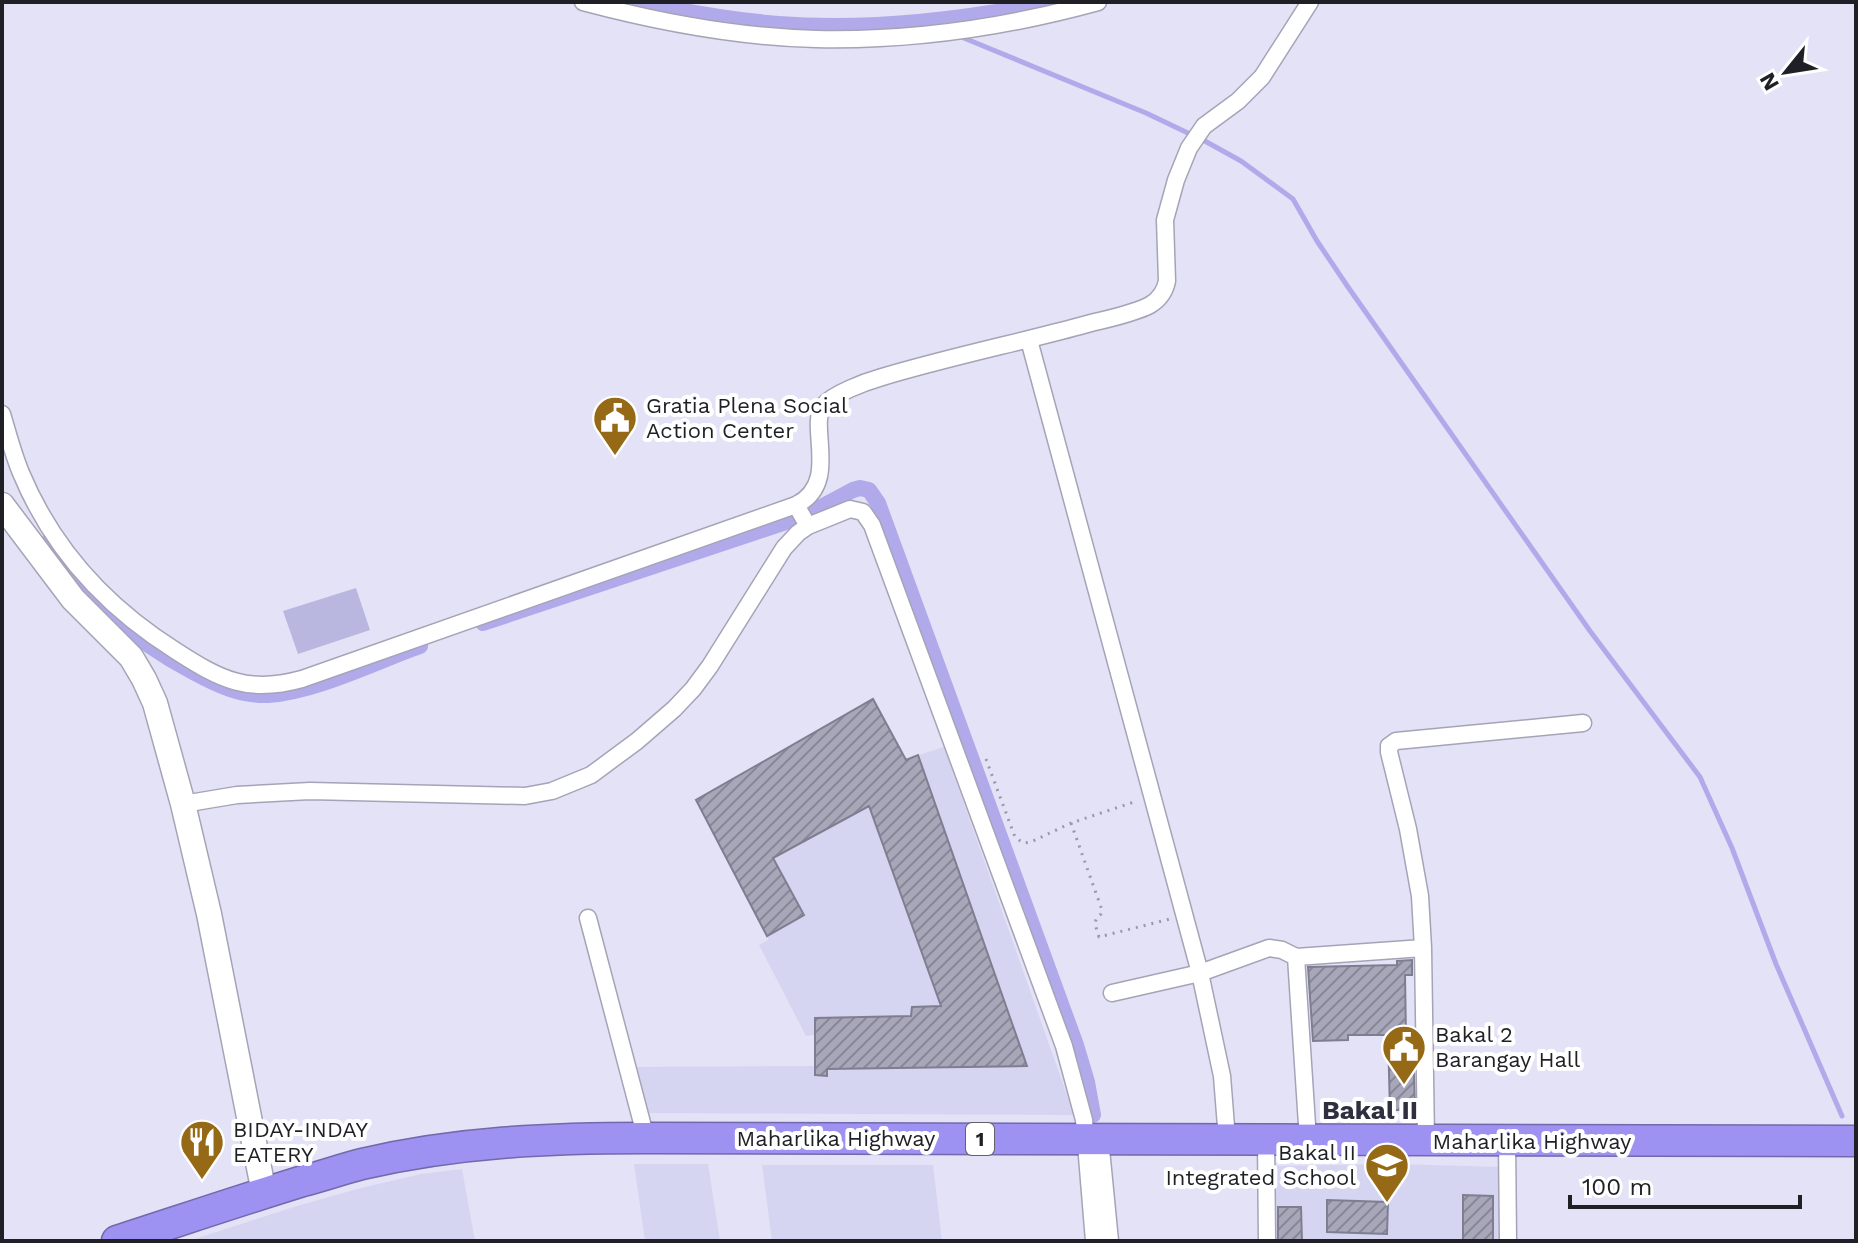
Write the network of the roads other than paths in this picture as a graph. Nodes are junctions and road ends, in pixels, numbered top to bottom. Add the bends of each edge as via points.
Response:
1 (583, 2) edge
2 (1098, 2) edge
3 (1310, 2) edge
4 (1029, 340) junction
5 (2, 414) edge
6 (2, 505) edge
7 (796, 505) junction
8 (808, 526) junction
9 (1583, 723) dead end
10 (183, 804) junction
11 (588, 918) dead end
12 (1423, 948) junction
13 (1296, 957) junction
14 (1200, 973) junction
15 (1112, 993) dead end
16 (646, 1138) junction
17 (1093, 1139) junction
18 (1227, 1139) junction
19 (1266, 1140) junction
20 (1308, 1140) junction
21 (1507, 1140) junction
22 (1426, 1141) junction
23 (1856, 1141) edge
24 (264, 1193) junction
25 (117, 1241) edge
26 (1094, 1241) edge
27 (1110, 1241) edge
28 (1267, 1241) edge
29 (1508, 1241) edge

1 - 2 street via 695,26 815,39 930,34
3 - 4 street via 1262,77 1204,126 1189,148 1165,220 1168,272 1163,294 1144,307
4 - 7 street via 879,378 827,402 820,413 817,481
4 - 14 street
5 - 7 street via 37,506 93,585 130,620 189,659 222,677 256,686 302,679
6 - 10 street via 73,599 139,669 155,703
7 - 8 street
8 - 10 street via 784,548 684,699 584,779 525,796 310,791
8 - 17 street via 855,509 872,525 1064,1046
9 - 12 street via 1396,741 1389,746 1417,877
10 - 24 street
11 - 16 street
12 - 13 street
12 - 22 street
13 - 14 street via 1269,948
13 - 20 street
14 - 15 street
14 - 18 street via 1222,1076
16 - 17 highway, Maharlika Highway / 1
16 - 24 highway, Maharlika Highway / 1 via 491,1142 361,1165
17 - 18 highway, Maharlika Highway / 1
17 - 26 street
17 - 27 street
18 - 19 highway, Maharlika Highway / 1
19 - 20 highway, Maharlika Highway / 1
19 - 28 street
20 - 22 highway, Maharlika Highway / 1
21 - 22 highway, Maharlika Highway / 1
21 - 23 highway, Maharlika Highway / 1
21 - 29 street
24 - 25 highway, Maharlika Highway / 1

